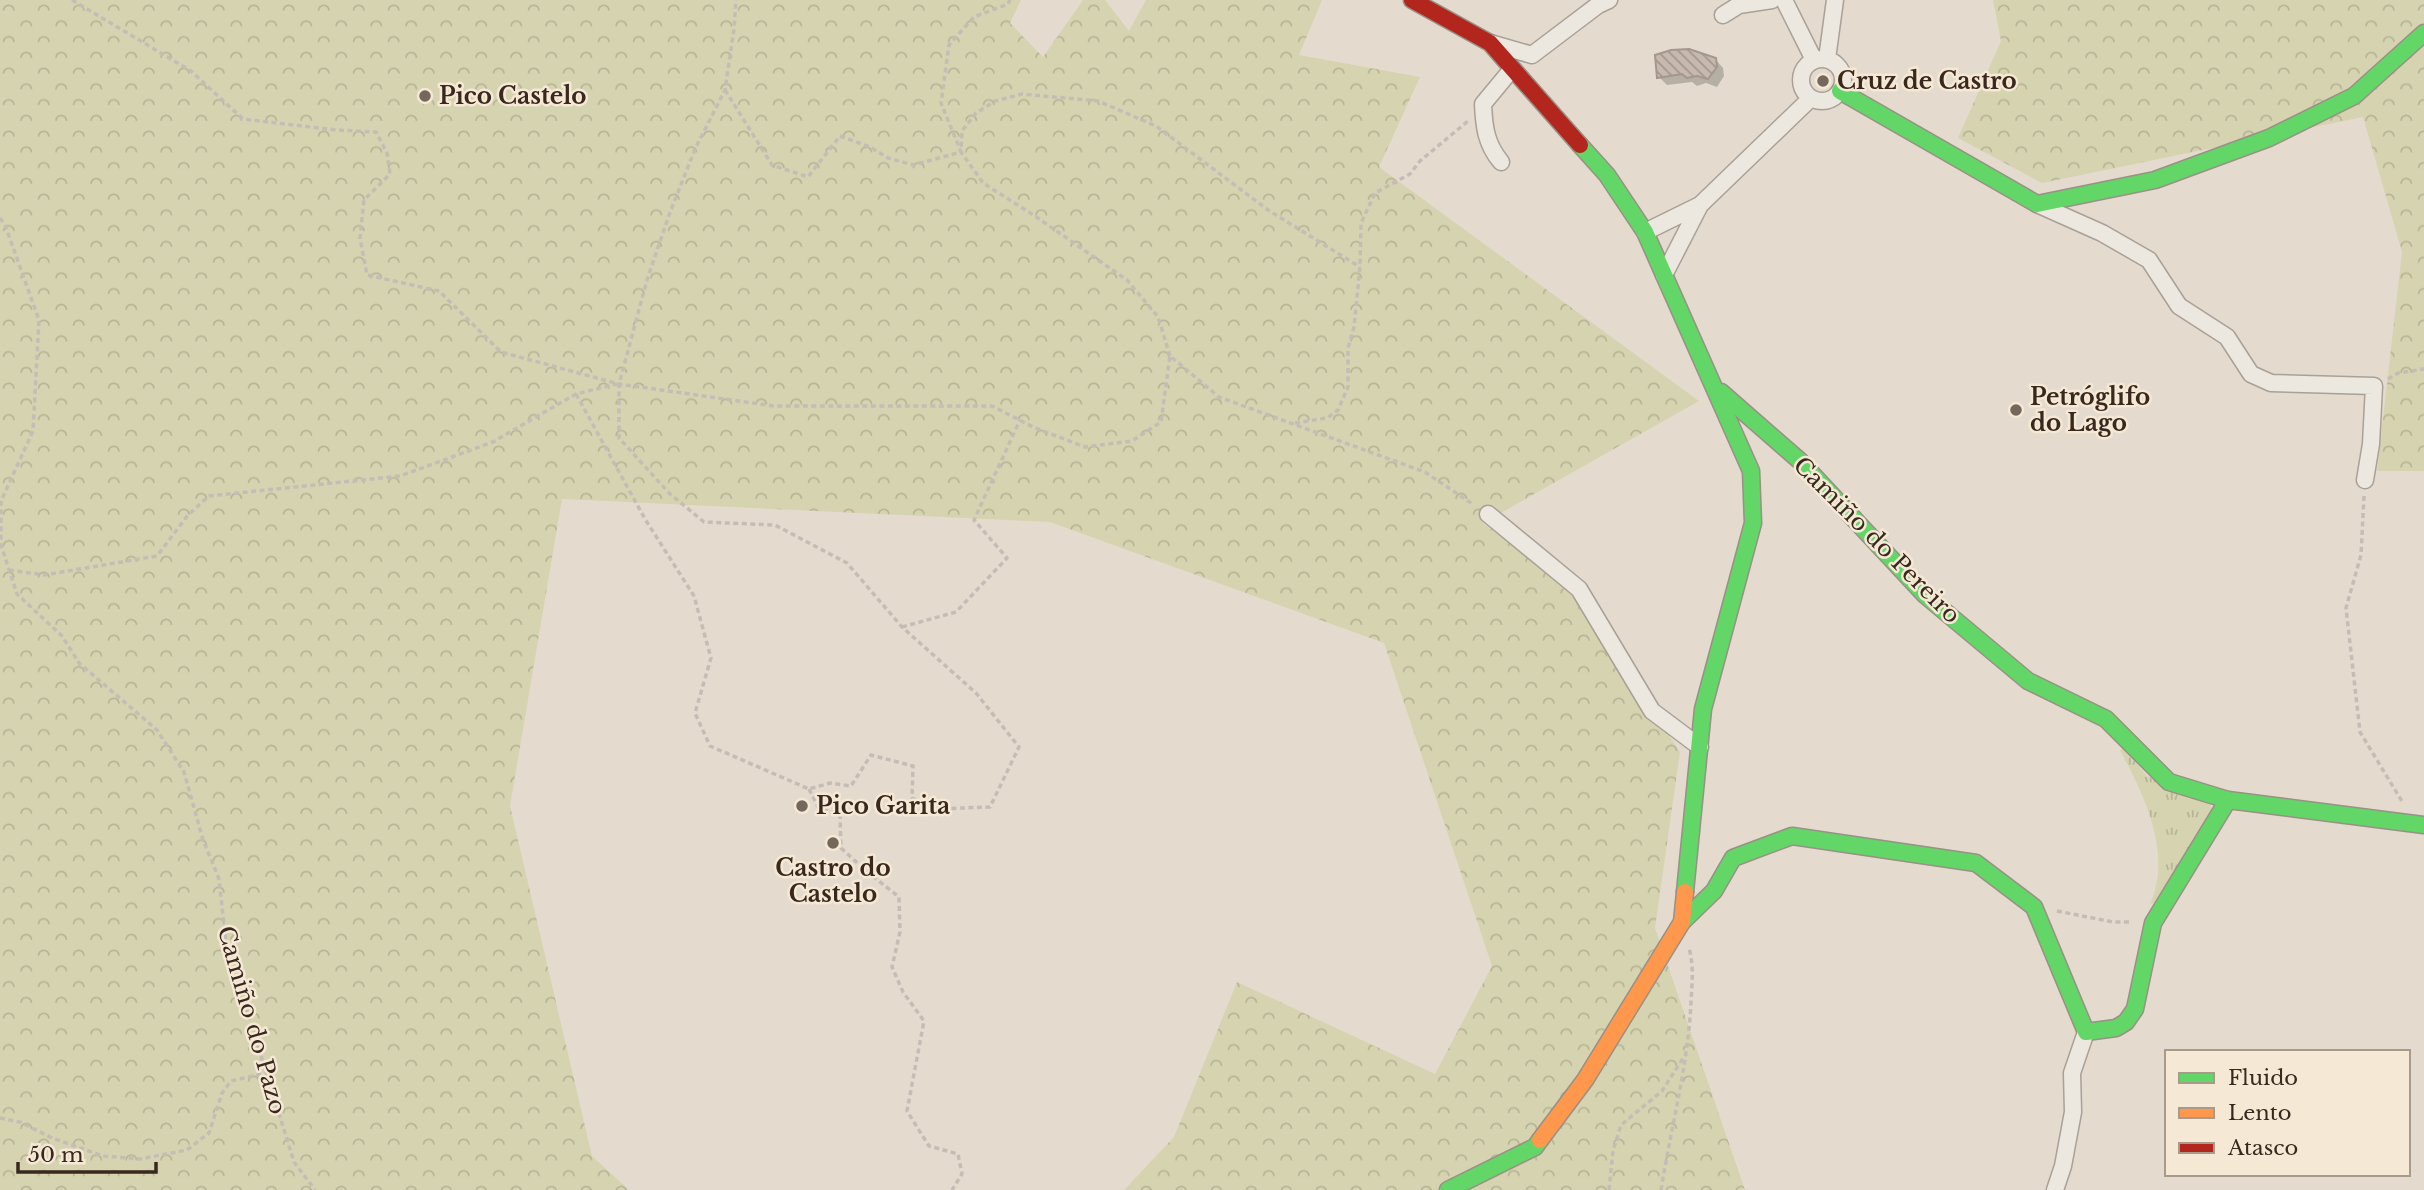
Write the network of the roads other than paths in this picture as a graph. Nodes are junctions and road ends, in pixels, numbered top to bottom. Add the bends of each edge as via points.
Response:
1 (1412, 0) edge
2 (1609, 0) edge
3 (1772, 0) edge
4 (1784, 0) edge
5 (1835, 0) edge
6 (1723, 15) dead end
7 (2424, 33) edge
8 (1490, 43) junction
9 (1821, 59) junction
10 (1512, 69) junction
11 (1840, 92) junction
12 (1811, 99) junction
13 (1502, 162) dead end
14 (2037, 204) junction
15 (1700, 205) junction
16 (1645, 232) junction
17 (1664, 275) junction
18 (1715, 388) junction
19 (2365, 480) road end
20 (1488, 514) road end
21 (1700, 747) junction
22 (2228, 800) junction
23 (2423, 825) edge
24 (1682, 922) junction
25 (2086, 1032) junction
26 (1448, 1190) edge
27 (2055, 1190) edge

1 - 8 street
2 - 8 street via 1532,55
3 - 6 street via 1739,5
4 - 9 street
5 - 9 street
7 - 14 street via 2354,96 2269,138 2155,180
8 - 10 street
9 - 11 street via 1842,72
9 - 12 street via 1808,63 1801,75 1802,88
10 - 13 street via 1483,104 1484,130
10 - 16 street via 1607,175
11 - 12 street via 1824,102
11 - 14 street
12 - 15 street
14 - 19 street via 2149,260 2179,306 2227,337 2251,374 2271,383 2374,386
15 - 16 street
15 - 17 street
16 - 17 street
17 - 18 street
18 - 21 street via 1751,471 1753,523 1703,709
18 - 22 street, Camiño do Pereiro via 1800,460 1925,595 2028,681 2106,719 2169,782
20 - 21 street via 1579,589 1652,711
21 - 24 street
22 - 23 street, Camiño do Pereiro
22 - 25 street via 2153,923 2135,1009 2116,1028
24 - 25 street via 1714,891 1733,858 1792,836 1976,863 2034,907
24 - 26 street via 1585,1080 1535,1147
25 - 27 street via 2072,1073 2073,1112

